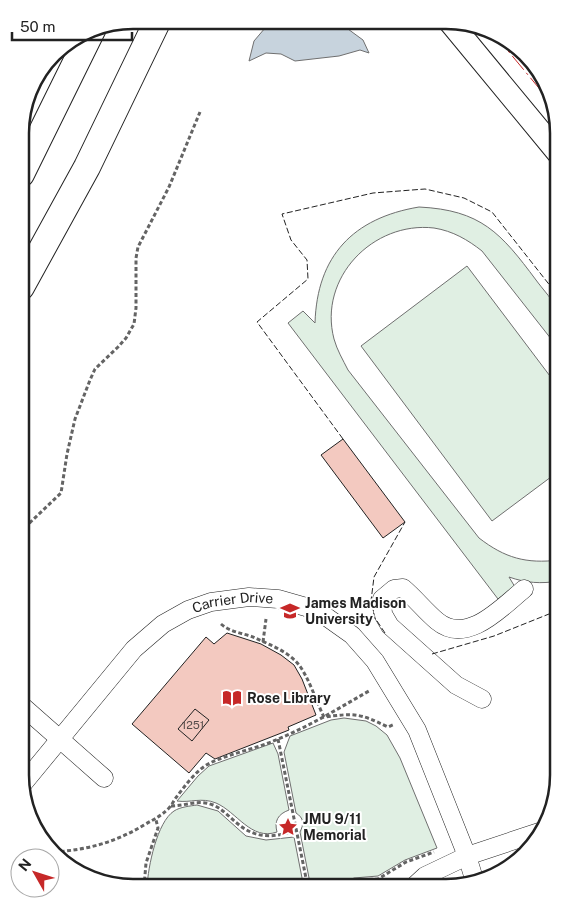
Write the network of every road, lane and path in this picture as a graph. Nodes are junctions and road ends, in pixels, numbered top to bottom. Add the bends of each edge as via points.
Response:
1 (154, 29) edge
2 (456, 30) edge
3 (87, 40) edge
4 (200, 112) dead end
5 (550, 143) edge
6 (29, 158) edge
7 (29, 272) edge
8 (29, 523) edge
9 (524, 589) dead end
10 (266, 619) dead end
11 (222, 624) dead end
12 (263, 642) junction
13 (369, 691) dead end
14 (482, 699) dead end
15 (29, 712) edge
16 (324, 717) junction
17 (395, 724) dead end
18 (60, 739) junction
19 (278, 740) junction
20 (29, 776) edge
21 (104, 778) dead end
22 (171, 806) junction
23 (156, 820) junction
24 (296, 830) junction
25 (532, 834) edge
26 (438, 850) dead end
27 (62, 851) edge
28 (467, 856) junction
29 (473, 875) edge
30 (145, 879) edge
31 (306, 879) edge
32 (368, 879) edge
33 (422, 879) edge

1 - 7 highway via 87,167
2 - 5 main road
3 - 6 highway
4 - 8 path via 169,187 138,247 134,324 126,338 95,369 90,380 75,419 61,493
9 - 14 street via 488,618 468,628 452,630 438,622 403,588 394,589 382,599 383,614 390,626 456,685
10 - 12 path
11 - 12 path via 227,629
12 - 16 path via 299,665
13 - 16 path
15 - 18 street
16 - 17 path via 352,714 368,717 388,727
16 - 19 path
18 - 20 street, Carrier Drive
18 - 21 street
18 - 28 street, Carrier Drive via 134,649 176,616 211,602 235,598 269,598 297,604 344,629 375,661 417,730
19 - 22 path via 209,764 197,773
19 - 24 path
22 - 23 path
22 - 24 path via 198,802 215,806 258,836 268,837
23 - 27 path via 93,848
23 - 30 path via 158,828 146,862
24 - 31 path
25 - 28 street
26 - 32 path via 406,862 378,878
28 - 29 street, Carrier Drive
28 - 33 street

